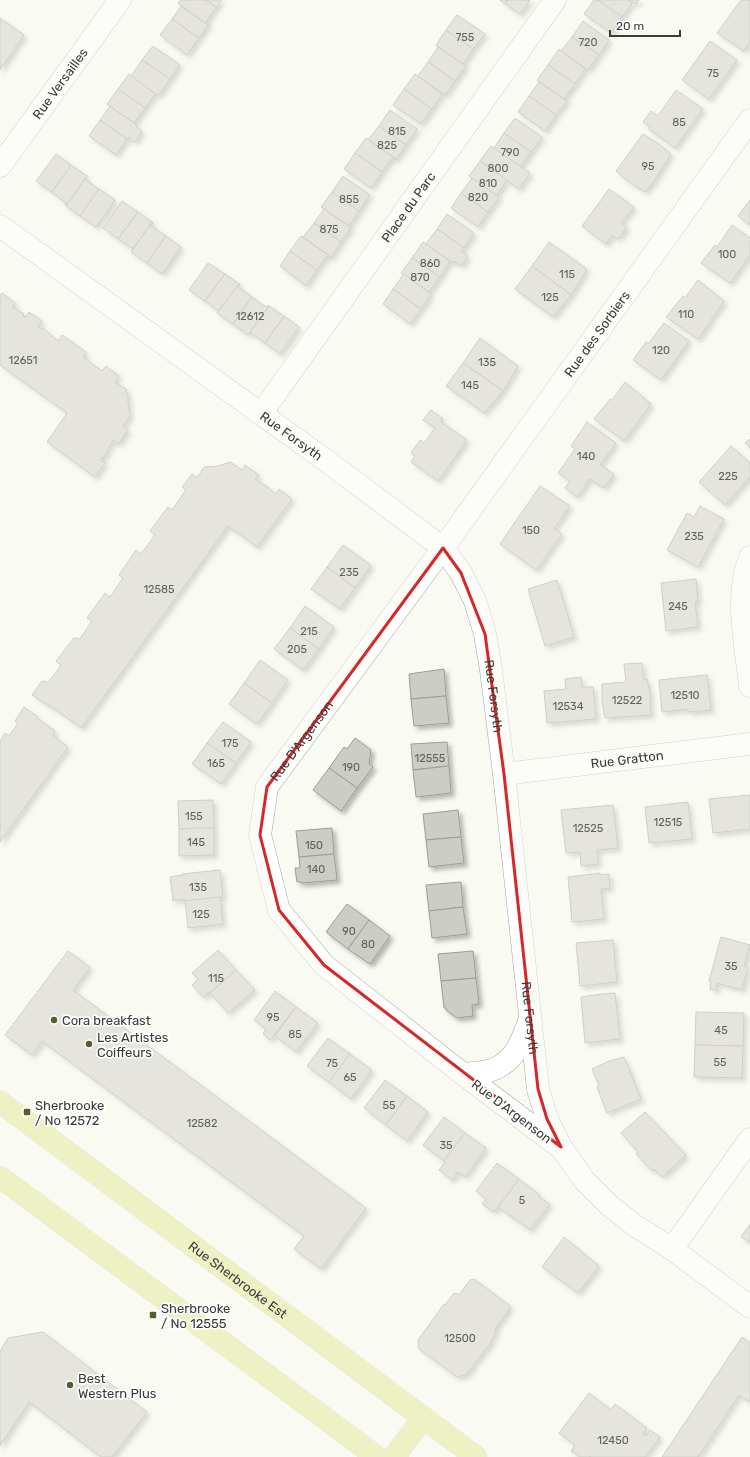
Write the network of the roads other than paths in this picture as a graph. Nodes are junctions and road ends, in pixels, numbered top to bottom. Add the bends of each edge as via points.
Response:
1 (120, 0) edge
2 (555, 0) edge
3 (750, 120) edge
4 (0, 166) edge
5 (0, 226) edge
6 (262, 414) junction
7 (443, 548) junction
8 (750, 557) edge
9 (750, 686) edge
10 (750, 744) edge
11 (504, 774) junction
12 (530, 1019) junction
13 (463, 1074) junction
14 (0, 1102) edge
15 (750, 1139) edge
16 (561, 1147) junction
17 (0, 1177) edge
18 (672, 1249) junction
19 (750, 1307) edge
20 (423, 1418) junction
21 (377, 1457) edge
22 (394, 1457) edge
23 (476, 1457) edge

1 - 4 street, Rue Versailles
2 - 6 street, Place du Parc
3 - 7 street, Rue des Sorbiers
5 - 6 street, Rue Forsyth
6 - 7 street, Rue Forsyth
7 - 11 street, Rue Forsyth via 461,573 485,634
7 - 13 street, Rue D'Argenson via 267,787 260,835 279,910 324,965
8 - 9 street via 741,604
10 - 11 street, Rue Gratton
11 - 12 street, Rue Forsyth
12 - 13 street, Rue D'Argenson via 520,1046 509,1060 491,1070
12 - 16 street, Rue Forsyth via 538,1089 547,1119
13 - 16 street, Rue D'Argenson
14 - 20 main road, Rue Sherbrooke Est
15 - 18 street
16 - 18 street, Rue Forsyth via 584,1180 610,1206
17 - 21 main road
18 - 19 street, Rue Forsyth
20 - 22 main road
20 - 23 main road, Rue Sherbrooke Est

